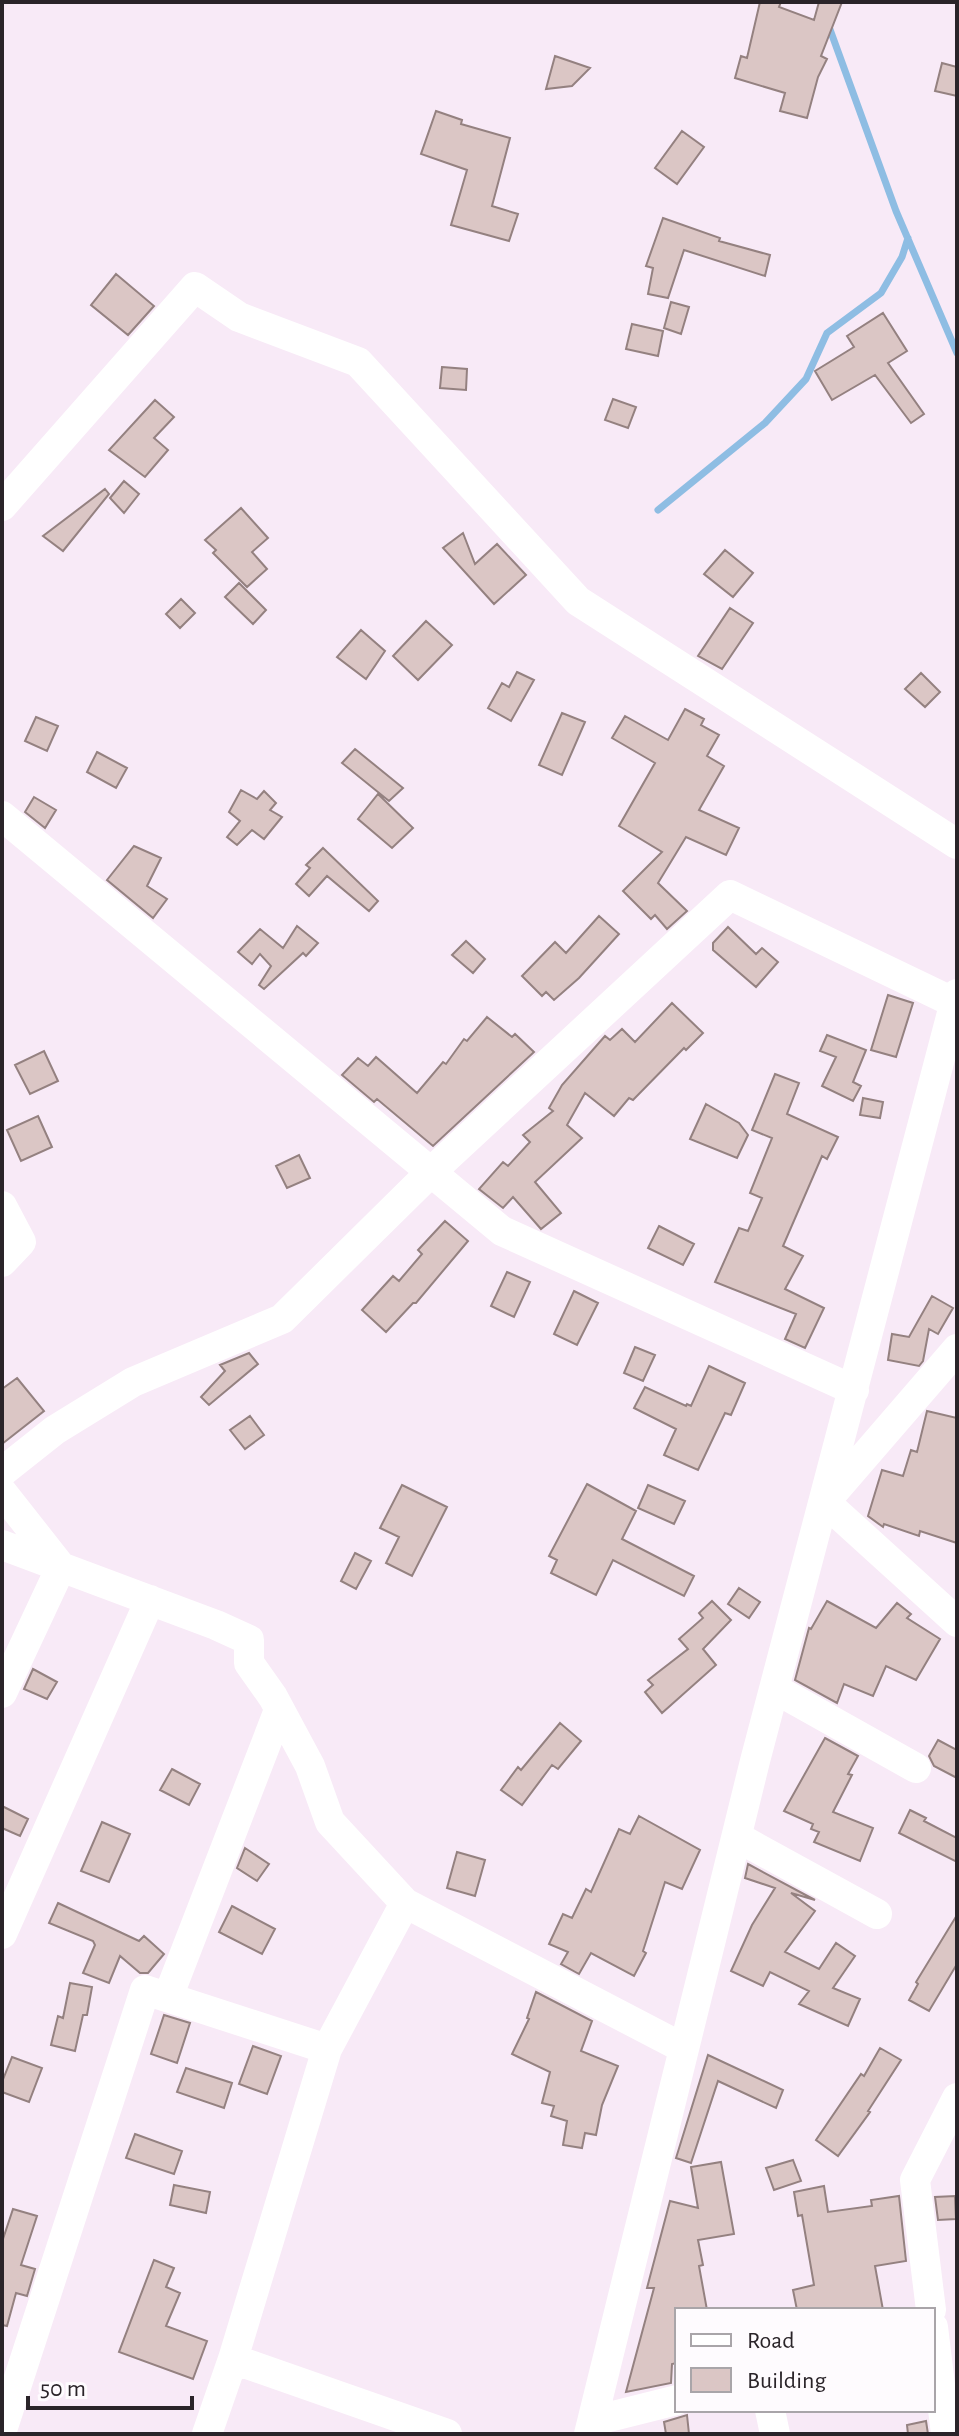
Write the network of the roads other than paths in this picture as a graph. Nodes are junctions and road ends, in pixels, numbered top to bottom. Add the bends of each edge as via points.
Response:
1 (2, 506) edge
2 (2, 816) edge
3 (957, 844) edge
4 (956, 998) edge
5 (431, 1172) junction
6 (2, 1206) edge
7 (2, 1262) edge
8 (957, 1350) edge
9 (854, 1390) junction
10 (2, 1472) edge
11 (2, 1492) edge
12 (825, 1502) junction
13 (2, 1545) edge
14 (61, 1567) junction
15 (150, 1600) junction
16 (957, 1622) edge
17 (775, 1689) junction
18 (2, 1693) edge
19 (279, 1710) junction
20 (916, 1768) dead end
21 (737, 1837) junction
22 (405, 1903) junction
23 (877, 1914) dead end
24 (2, 1934) edge
25 (168, 1997) junction
26 (683, 2048) junction
27 (327, 2049) junction
28 (957, 2098) edge
29 (931, 2308) edge
30 (957, 2329) edge
31 (935, 2336) edge
32 (935, 2344) edge
33 (233, 2359) junction
34 (675, 2401) edge
35 (5, 2412) edge
36 (770, 2412) edge
37 (591, 2428) edge
38 (207, 2434) edge
39 (447, 2434) edge
40 (775, 2434) edge
41 (946, 2434) edge

1 - 3 street via 195,287 239,317 358,362 578,601
2 - 5 street
4 - 5 street via 730,895
4 - 9 street
5 - 9 street via 502,1231
5 - 10 street via 282,1319 133,1382 55,1430
6 - 7 street via 21,1242
8 - 12 street
9 - 12 street
11 - 14 street
12 - 16 street
12 - 17 street
13 - 14 street
14 - 15 street
14 - 18 street
15 - 19 street via 249,1640 249,1663
15 - 24 street
17 - 20 street
17 - 21 street
19 - 22 street via 310,1766 330,1822
19 - 25 street
21 - 23 street
21 - 26 street
22 - 26 street
22 - 27 street
25 - 27 street
25 - 35 street via 145,1990
26 - 37 street
27 - 33 street
28 - 29 street via 915,2180
30 - 31 street
32 - 41 street
33 - 38 street
33 - 39 street
34 - 37 street
36 - 40 street

